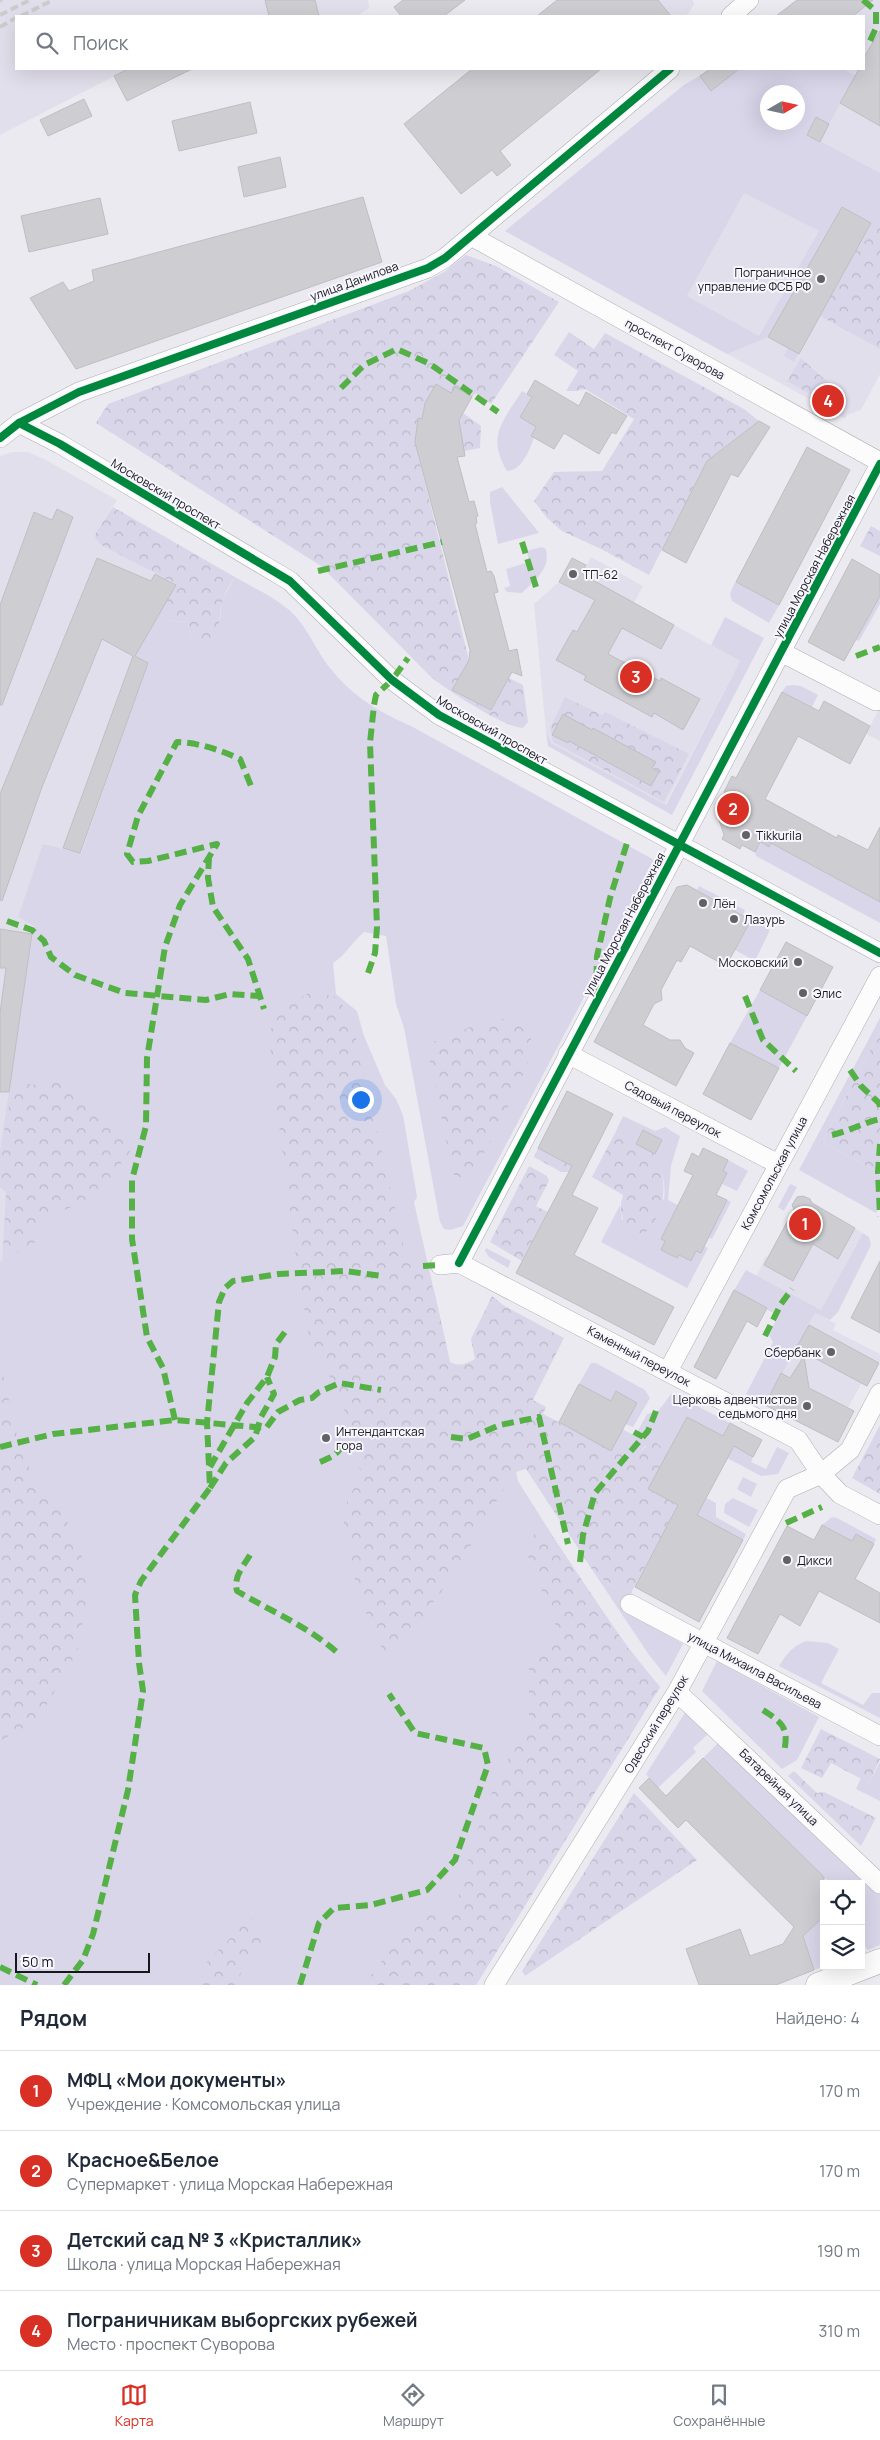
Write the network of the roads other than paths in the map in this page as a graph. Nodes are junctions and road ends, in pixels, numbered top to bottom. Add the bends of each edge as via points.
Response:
1 (749, 0) edge
2 (732, 15) edge
3 (669, 70) edge
4 (471, 236) junction
5 (19, 423) junction
6 (0, 438) edge
7 (880, 463) edge
8 (781, 652) junction
9 (876, 701) dead end
10 (679, 846) junction
11 (880, 953) edge
12 (880, 976) edge
13 (568, 1054) junction
14 (778, 1164) junction
15 (459, 1263) junction
16 (440, 1265) dead end
17 (668, 1371) junction
18 (880, 1394) edge
19 (821, 1474) junction
20 (880, 1515) edge
21 (630, 1604) dead end
22 (704, 1643) junction
23 (677, 1692) junction
24 (880, 1736) edge
25 (880, 1884) edge
26 (880, 1962) edge
27 (494, 1985) edge
28 (818, 1985) edge

1 - 2 street
3 - 4 street, улица Данилова
4 - 5 street, улица Данилова via 428,268 79,392
4 - 7 street, проспект Суворова
5 - 6 street, улица Данилова
5 - 10 street, Московский проспект via 60,444 290,581 392,680 439,715
7 - 8 street, улица Морская Набережная
8 - 9 street
8 - 10 street, улица Морская Набережная
10 - 11 street, Московский проспект
10 - 13 street, улица Морская Набережная
12 - 14 street, Комсомольская улица
13 - 14 street, Садовый переулок
13 - 15 street, улица Морская Набережная
14 - 17 street, Комсомольская улица
15 - 16 street
15 - 17 street, Каменный переулок
17 - 19 street, Каменный переулок via 798,1440
18 - 19 street, Одесский переулок via 850,1450
19 - 20 street, Каменный переулок via 840,1494
19 - 22 street, Одесский переулок via 787,1489
21 - 22 street, улица Михаила Васильева
22 - 23 street, Одесский переулок
22 - 24 street, улица Михаила Васильева
23 - 25 street, Батарейная улица
23 - 27 street, Одесский переулок
26 - 28 main road

